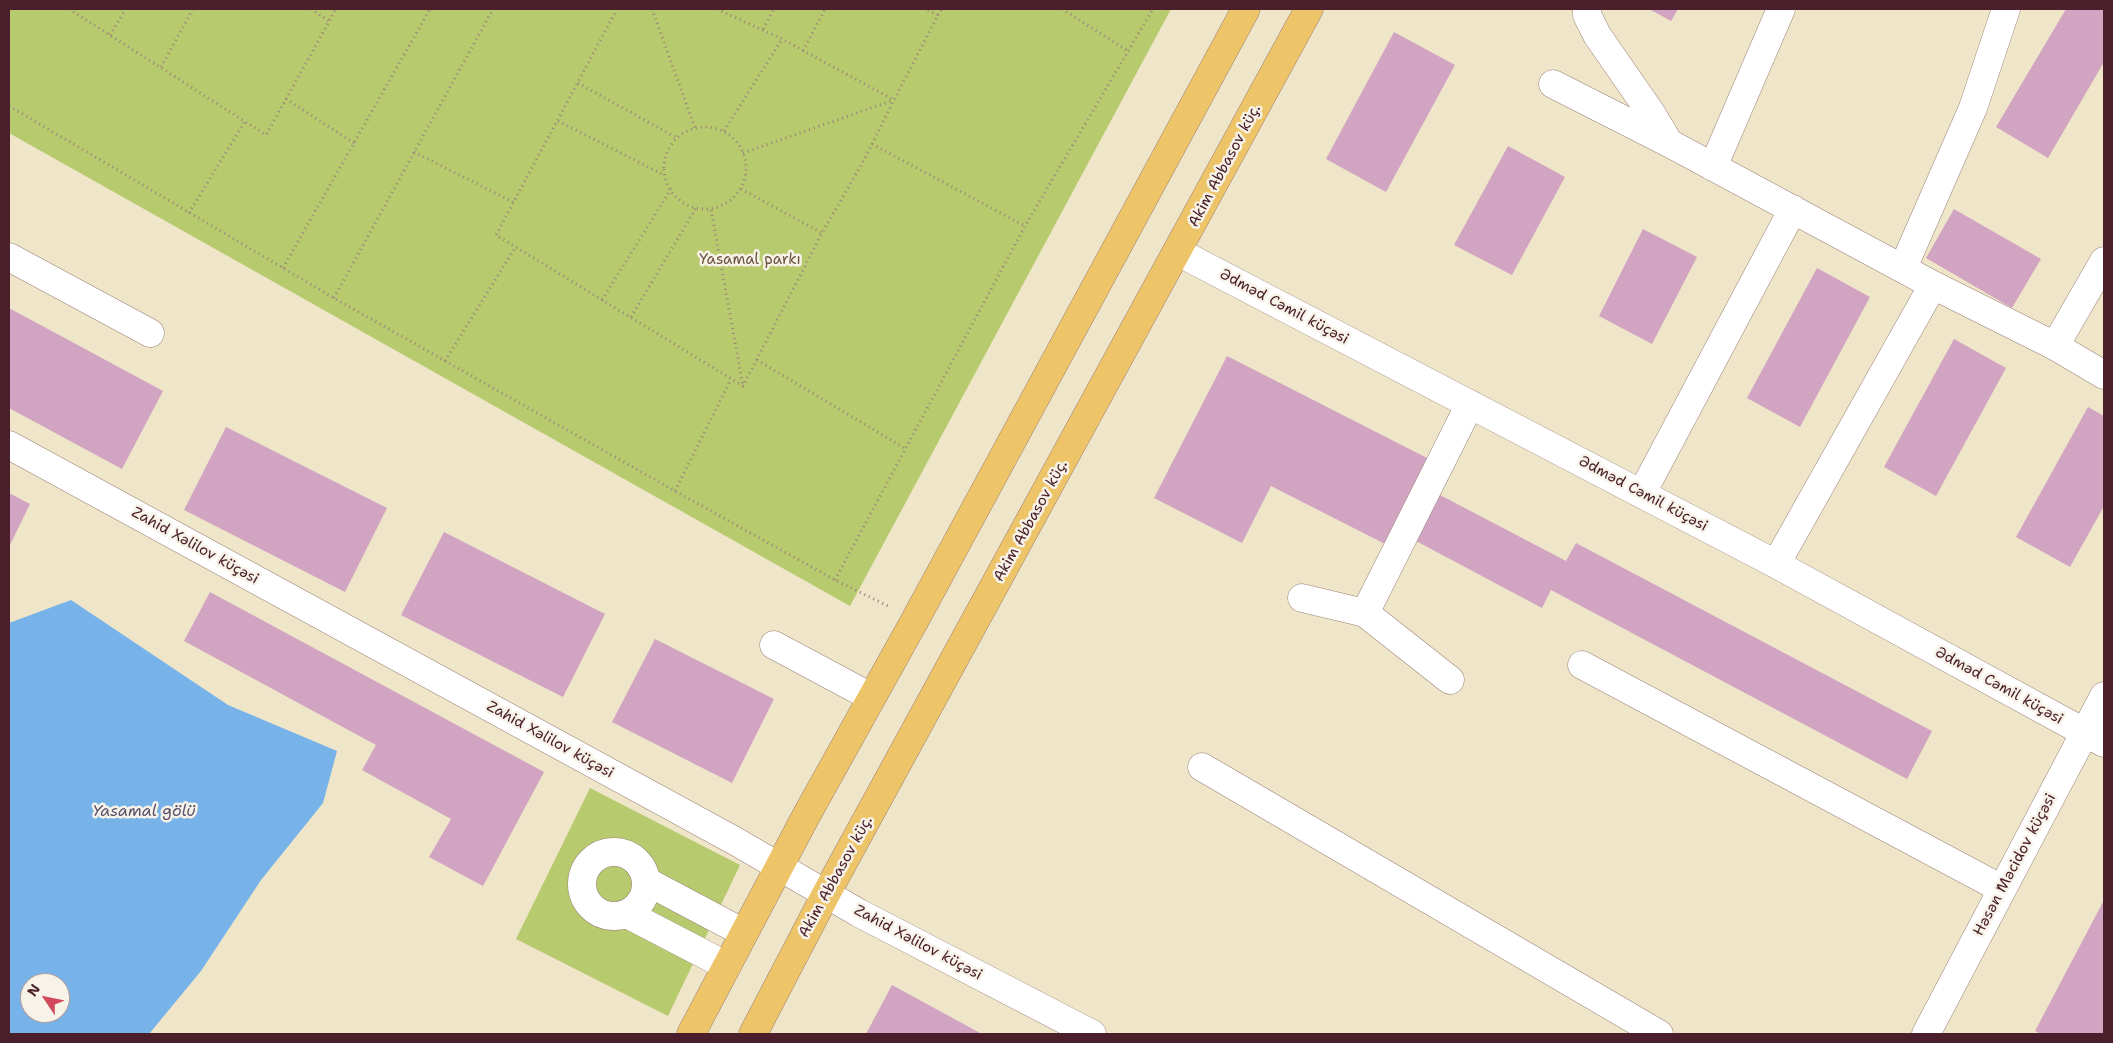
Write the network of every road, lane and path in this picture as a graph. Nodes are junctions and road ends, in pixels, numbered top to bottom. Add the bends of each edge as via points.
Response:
1 (70, 9) edge
2 (126, 9) edge
3 (193, 9) edge
4 (311, 9) edge
5 (336, 9) edge
6 (430, 9) edge
7 (493, 9) edge
8 (617, 9) edge
9 (652, 9) edge
10 (718, 9) edge
11 (774, 9) edge
12 (825, 9) edge
13 (926, 9) edge
14 (937, 9) edge
15 (942, 9) edge
16 (1062, 9) edge
17 (1153, 9) edge
18 (1246, 9) edge
19 (1309, 9) edge
20 (1586, 9) edge
21 (1781, 9) edge
22 (2006, 9) edge
23 (938, 15) junction
24 (330, 21) junction
25 (762, 29) junction
26 (110, 35) junction
27 (782, 39) junction
28 (803, 51) junction
29 (1128, 51) junction
30 (161, 67) junction
31 (578, 84) junction
32 (1553, 84) dead end
33 (286, 99) junction
34 (894, 100) junction
35 (9, 106) edge
36 (245, 120) junction
37 (558, 122) junction
38 (695, 128) junction
39 (724, 131) junction
40 (677, 138) junction
41 (354, 142) junction
42 (1668, 143) junction
43 (872, 144) junction
44 (414, 152) junction
45 (743, 153) junction
46 (1713, 167) junction
47 (664, 175) junction
48 (671, 189) junction
49 (741, 189) junction
50 (513, 202) junction
51 (696, 208) junction
52 (1793, 209) junction
53 (711, 210) junction
54 (189, 213) junction
55 (1025, 226) junction
56 (822, 233) junction
57 (515, 248) junction
58 (1178, 252) junction
59 (9, 257) edge
60 (2104, 261) edge
61 (283, 268) junction
62 (1903, 268) junction
63 (1933, 285) junction
64 (334, 298) junction
65 (602, 300) junction
66 (631, 318) junction
67 (150, 334) dead end
68 (2055, 346) junction
69 (757, 360) junction
70 (445, 361) junction
71 (2104, 374) edge
72 (731, 379) junction
73 (743, 386) junction
74 (1470, 404) junction
75 (9, 445) edge
76 (906, 449) junction
77 (675, 491) junction
78 (1642, 493) junction
79 (1776, 564) junction
80 (835, 580) junction
81 (1302, 598) dead end
82 (1365, 613) junction
83 (915, 620) junction
84 (774, 645) dead end
85 (1582, 665) dead end
86 (1450, 680) dead end
87 (2104, 696) edge
88 (871, 697) junction
89 (2094, 738) edge
90 (1202, 767) dead end
91 (778, 867) junction
92 (646, 881) junction
93 (2002, 889) junction
94 (826, 894) junction
95 (627, 914) junction
96 (744, 933) junction
97 (726, 966) junction
98 (691, 1034) edge
99 (752, 1034) edge
100 (1092, 1034) edge
101 (1659, 1034) edge
102 (1926, 1034) edge

1 - 26 path
2 - 26 path
3 - 30 path
4 - 24 path
5 - 24 path
6 - 41 path
7 - 44 path
8 - 31 path
9 - 38 path
10 - 25 path
11 - 25 path
12 - 28 path
13 - 23 path
14 - 23 path
15 - 23 path
16 - 29 path
17 - 29 path
18 - 83 main road
19 - 58 main road, Akim Abbasov küç.
20 - 42 street via 1597,35
21 - 46 street
22 - 62 street via 1973,108
23 - 34 path
24 - 33 path
25 - 27 path
26 - 30 path
27 - 28 path
27 - 39 path
28 - 34 path
29 - 55 path
30 - 36 path
31 - 37 path
31 - 40 path
32 - 42 street
33 - 36 path via 266,134
33 - 41 path
34 - 43 path
34 - 45 path
35 - 54 path
36 - 54 path
37 - 47 path
37 - 50 path
38 - 39 path via 708,126
38 - 40 path
39 - 45 path via 732,136
40 - 47 path via 667,154
41 - 61 path
42 - 46 street
43 - 55 path
43 - 56 path
44 - 50 path
44 - 64 path
45 - 49 path via 746,172
46 - 52 street
47 - 48 path
48 - 51 path via 683,203
48 - 65 path
49 - 53 path
49 - 56 path
50 - 57 path via 496,235
51 - 53 path
51 - 66 path
52 - 62 street
52 - 78 street
53 - 73 path
54 - 61 path
55 - 76 path
56 - 69 path
57 - 65 path
57 - 70 path
58 - 74 street, Ədməd Cəmil küçəsi
58 - 94 main road, Akim Abbasov küç.
59 - 67 street
60 - 68 street
61 - 64 path
62 - 63 street
63 - 68 street
63 - 79 street
64 - 70 path
65 - 66 path
66 - 72 path
68 - 71 street
69 - 73 path
69 - 76 path
70 - 77 path
72 - 73 path
72 - 77 path
74 - 78 street, Ədməd Cəmil küçəsi
74 - 82 street
75 - 91 street, Zahid Xəlilov küçəsi
76 - 80 path
77 - 80 path
78 - 79 street, Ədməd Cəmil küçəsi
79 - 89 street, Ədməd Cəmil küçəsi
80 - 83 path
81 - 82 street
82 - 86 street
83 - 88 main road
84 - 88 street
85 - 93 street
87 - 89 street, Həsən Məcidov küçəsi
88 - 91 main road
89 - 93 street, Həsən Məcidov küçəsi
90 - 101 street
91 - 94 street, Zahid Xəlilov küçəsi
91 - 96 main road
92 - 95 street via 642,901
92 - 95 street via 639,862 620,852 598,856 586,867 581,883 588,904 606,916
92 - 96 street
93 - 102 street, Həsən Məcidov küçəsi
94 - 99 main road, Akim Abbasov küç.
94 - 100 street, Zahid Xəlilov küçəsi
95 - 97 street
96 - 97 main road
97 - 98 main road

